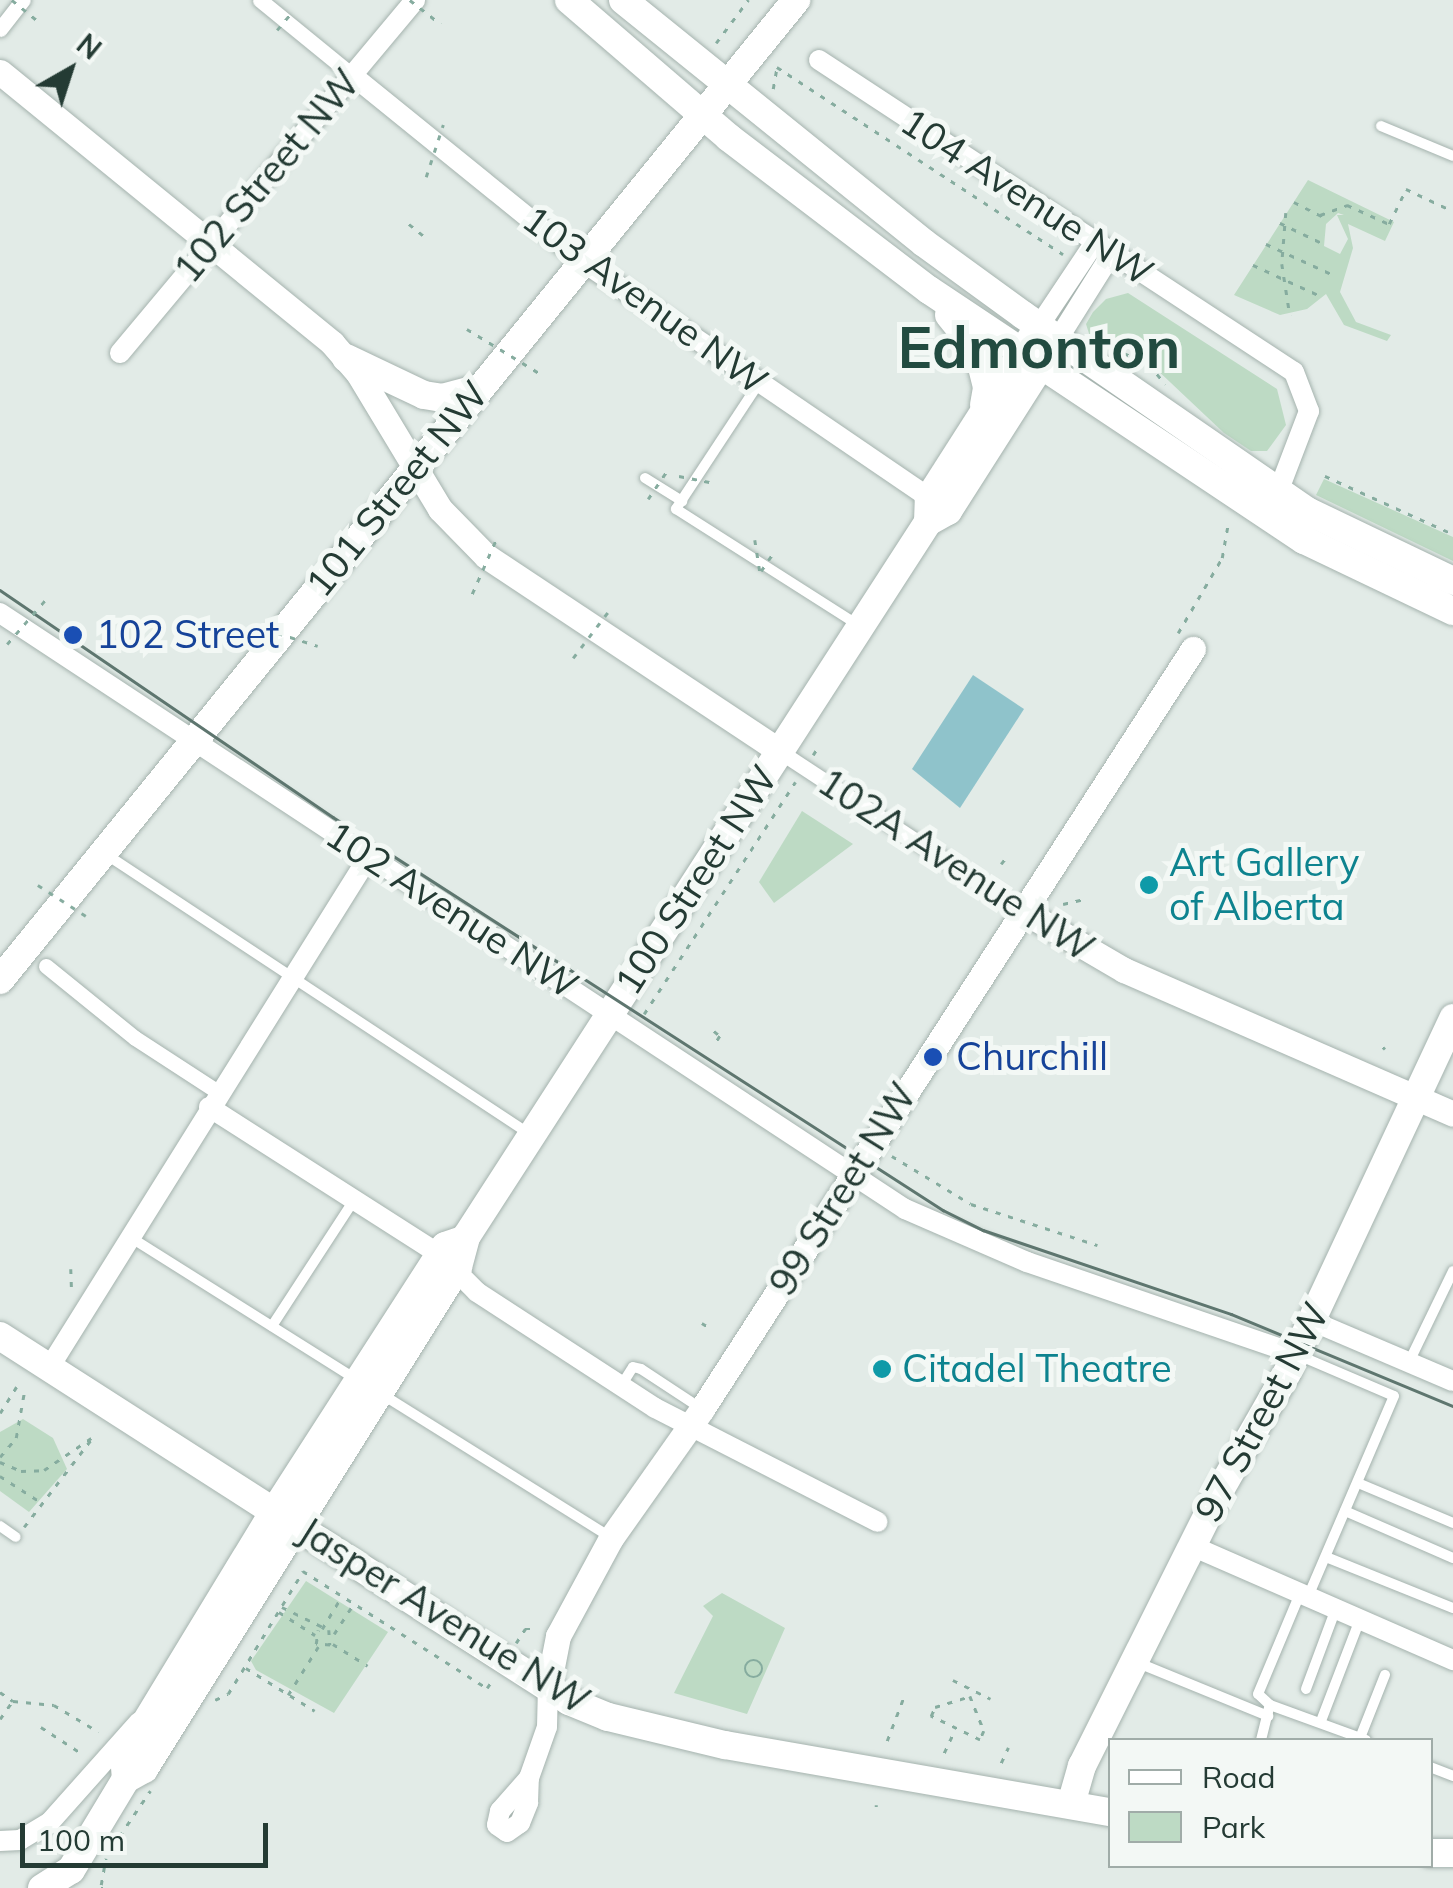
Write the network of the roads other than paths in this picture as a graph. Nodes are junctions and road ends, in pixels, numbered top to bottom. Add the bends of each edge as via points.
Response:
1 (23, 0) edge
2 (260, 0) edge
3 (413, 0) edge
4 (568, 0) edge
5 (623, 0) edge
6 (796, 0) edge
7 (0, 29) edge
8 (819, 60) dead end
9 (0, 72) edge
10 (352, 75) junction
11 (727, 86) junction
12 (703, 116) junction
13 (1380, 126) dead end
14 (1453, 156) edge
15 (210, 243) junction
16 (924, 244) junction
17 (1103, 247) junction
18 (582, 262) junction
19 (929, 290) junction
20 (1048, 332) junction
21 (120, 353) dead end
22 (346, 358) junction
23 (1030, 359) junction
24 (759, 383) junction
25 (480, 388) junction
26 (983, 411) junction
27 (414, 468) junction
28 (645, 478) dead end
29 (682, 502) junction
30 (1274, 505) junction
31 (935, 510) junction
32 (1453, 581) edge
33 (1451, 612) edge
34 (0, 614) edge
35 (860, 626) junction
36 (1192, 649) dead end
37 (191, 742) junction
38 (779, 751) junction
39 (102, 852) junction
40 (369, 856) junction
41 (1024, 911) junction
42 (46, 966) dead end
43 (292, 977) junction
44 (0, 980) edge
45 (610, 1013) junction
46 (1453, 1018) edge
47 (1416, 1098) junction
48 (214, 1100) junction
49 (1453, 1114) edge
50 (531, 1135) junction
51 (852, 1176) junction
52 (354, 1200) junction
53 (127, 1236) junction
54 (453, 1255) junction
55 (1453, 1271) edge
56 (1312, 1321) junction
57 (272, 1326) junction
58 (0, 1336) edge
59 (1296, 1354) junction
60 (1409, 1363) junction
61 (50, 1368) junction
62 (1453, 1380) edge
63 (368, 1386) junction
64 (696, 1418) junction
65 (1358, 1482) junction
66 (1345, 1511) junction
67 (285, 1517) junction
68 (878, 1522) dead end
69 (1453, 1524) edge
70 (0, 1526) edge
71 (16, 1537) road end
72 (611, 1538) junction
73 (1192, 1546) junction
74 (1326, 1557) junction
75 (1453, 1558) edge
76 (1304, 1597) junction
77 (1453, 1608) edge
78 (1335, 1611) junction
79 (1359, 1622) junction
80 (1453, 1660) edge
81 (1135, 1662) junction
82 (1385, 1675) dead end
83 (548, 1687) junction
84 (1306, 1689) dead end
85 (152, 1711) junction
86 (1269, 1711) junction
87 (1320, 1720) junction
88 (1262, 1738) edge
89 (1361, 1738) edge
90 (1363, 1738) edge
91 (529, 1778) dead end
92 (119, 1791) junction
93 (1071, 1804) junction
94 (1108, 1812) edge
95 (0, 1842) edge
96 (42, 1888) edge

1 - 7 street
2 - 10 street
3 - 10 street, 102 Street NW
4 - 12 main road
5 - 11 main road
6 - 11 main road, 101 Street NW
8 - 17 street, 104 Avenue NW
9 - 15 street
10 - 15 street, 102 Street NW
10 - 18 street, 103 Avenue NW
11 - 12 main road, 101 Street NW
11 - 16 main road
12 - 16 main road via 736,120 830,194 887,231
12 - 18 main road, 101 Street NW
12 - 19 main road
13 - 14 lane
15 - 21 street, 102 Street NW
15 - 22 street
16 - 20 main road
17 - 20 street, 100 Street NW
17 - 30 street, 104 Avenue NW via 1301,380 1308,411
18 - 24 street, 103 Avenue NW
18 - 25 main road, 101 Street NW
19 - 23 main road
19 - 26 main road via 978,352 988,388
20 - 23 main road, 100 Street NW
20 - 30 main road
22 - 25 main road via 424,395 442,398
22 - 27 street
23 - 26 main road, 100 Street NW
23 - 30 main road
23 - 31 main road, 100 Street NW
24 - 29 lane
24 - 31 street, 103 Avenue NW
25 - 27 main road, 101 Street NW
26 - 31 main road, 100 Street NW
27 - 37 main road, 101 Street NW
27 - 38 street, 102A Avenue NW via 450,521 495,563
28 - 29 lane
29 - 35 lane via 676,509
30 - 32 main road
30 - 33 main road via 1342,562
31 - 35 main road, 100 Street NW
34 - 37 street, 102 Avenue NW
35 - 38 main road, 100 Street NW
36 - 41 street, 99 Street NW
37 - 39 main road, 101 Street NW
37 - 40 street, 102 Avenue NW
38 - 41 street, 102A Avenue NW
38 - 45 main road, 100 Street NW
39 - 43 lane
39 - 44 main road, 101 Street NW
40 - 43 street
40 - 45 street, 102 Avenue NW
41 - 47 street, 102A Avenue NW via 1124,970
41 - 51 street, 99 Street NW
42 - 48 street
43 - 48 street
43 - 50 lane
45 - 50 main road, 100 Street NW
45 - 51 street, 102 Avenue NW
46 - 47 main road, 97 Street NW
47 - 49 street, 102A Avenue NW
47 - 56 main road, 97 Street NW
48 - 52 street
48 - 53 street
50 - 54 main road, 100 Street NW
51 - 59 street, 102 Avenue NW via 958,1236
51 - 64 street, 99 Street NW
52 - 54 street
52 - 57 lane
53 - 57 lane
53 - 61 street
54 - 63 main road, 100 Street NW
54 - 64 street via 477,1292 621,1386
55 - 60 lane
56 - 59 main road, 97 Street NW
56 - 60 street
57 - 63 lane
58 - 61 main road, Jasper Avenue NW
59 - 65 lane via 1394,1396
59 - 73 main road, 97 Street NW
60 - 62 street
61 - 67 main road, Jasper Avenue NW
63 - 67 main road, 100 Street NW
63 - 72 lane
64 - 68 street
64 - 72 street, 99 Street NW
65 - 66 lane
65 - 69 lane
66 - 74 lane
66 - 75 lane
67 - 83 main road, Jasper Avenue NW
67 - 85 main road, 100 Street NW
67 - 92 main road, 100 Street NW via 144,1769
70 - 71 lane
72 - 83 street, 99 Street NW via 558,1636
73 - 76 street
73 - 81 main road, 97 Street NW
74 - 76 lane
74 - 77 lane
76 - 78 street
76 - 86 lane via 1258,1694
78 - 79 street
78 - 84 lane
79 - 80 street
79 - 87 lane
81 - 86 lane
81 - 93 main road, 97 Street NW via 1082,1766
82 - 90 lane
83 - 91 street via 547,1727
83 - 93 main road, Jasper Avenue NW via 608,1718 670,1734
85 - 92 main road, 100 Street NW via 124,1758
85 - 95 street via 115,1743 50,1822 20,1840
86 - 87 lane
86 - 88 lane
87 - 89 lane
92 - 96 main road via 70,1870
93 - 94 main road, Jasper Avenue NW

